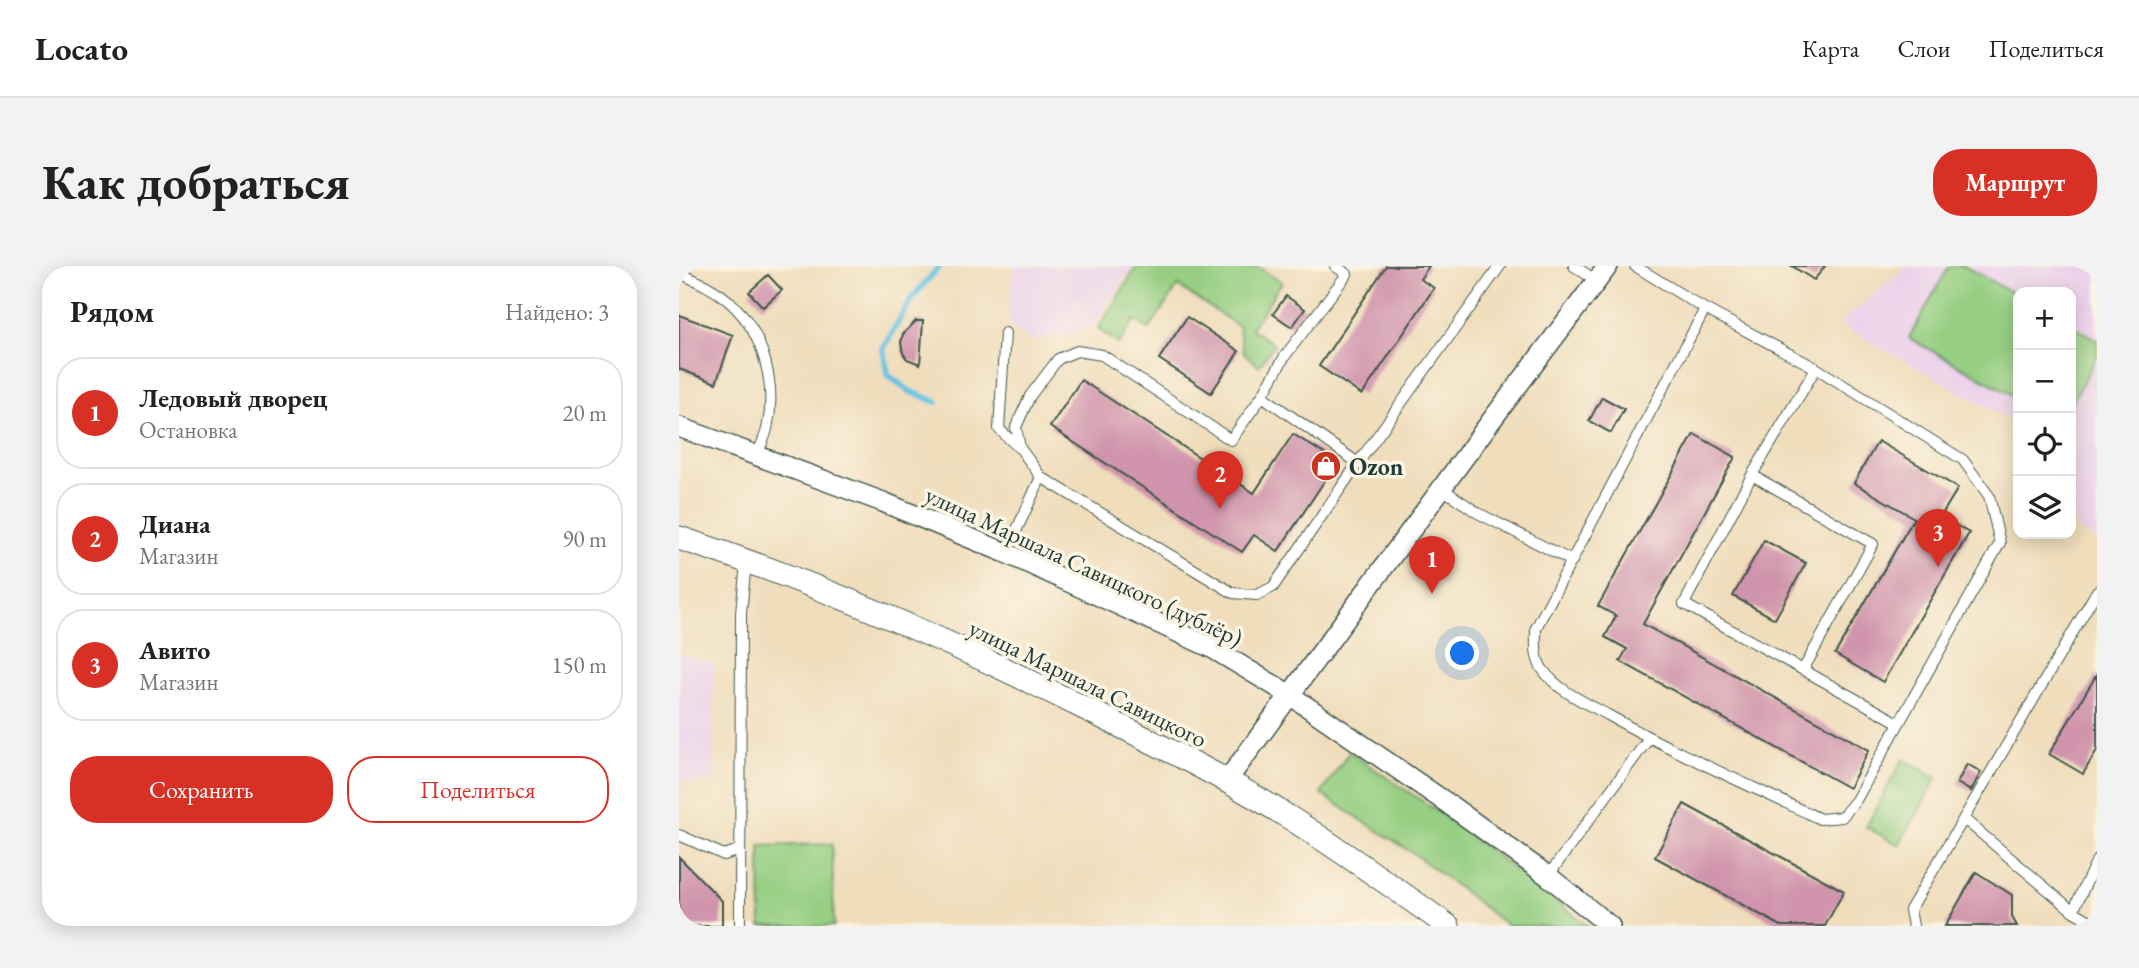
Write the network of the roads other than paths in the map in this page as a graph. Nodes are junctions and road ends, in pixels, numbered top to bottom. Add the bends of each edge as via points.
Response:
1 (1335, 266) edge
2 (1500, 266) edge
3 (1574, 266) edge
4 (1635, 266) edge
5 (679, 273) edge
6 (1602, 274) edge
7 (1705, 309) junction
8 (1005, 333) dead end
9 (1816, 368) junction
10 (1262, 396) junction
11 (679, 427) edge
12 (1020, 448) junction
13 (757, 455) junction
14 (1358, 463) junction
15 (1752, 475) junction
16 (1041, 477) junction
17 (1441, 488) junction
18 (679, 538) edge
19 (1006, 553) junction
20 (747, 560) junction
21 (1572, 561) junction
22 (2097, 591) edge
23 (1803, 670) junction
24 (1290, 695) junction
25 (1899, 723) junction
26 (1649, 738) junction
27 (1226, 782) junction
28 (1964, 819) junction
29 (679, 835) edge
30 (739, 850) junction
31 (2097, 860) edge
32 (1548, 876) junction
33 (2073, 911) junction
34 (2097, 925) edge
35 (740, 926) edge
36 (1448, 926) edge
37 (1610, 926) edge
38 (1913, 926) edge

1 - 10 lane via 1347,274 1285,356
2 - 14 lane
3 - 6 lane
4 - 7 lane
5 - 13 lane via 731,303 764,352 770,384 767,428
6 - 17 street
7 - 9 lane
7 - 21 lane
8 - 12 lane via 999,429
9 - 15 lane
9 - 25 lane via 1963,460 1989,496 2000,543
10 - 12 lane via 1231,440 1103,355 1077,351 1058,359 1030,396 1016,427
10 - 14 lane
11 - 13 street, улица Маршала Савицкого (дублёр)
12 - 16 lane
13 - 19 street, улица Маршала Савицкого (дублёр)
14 - 16 lane via 1273,587 1257,595 1233,593
15 - 23 lane via 1684,604
15 - 23 lane via 1873,544
16 - 19 lane
17 - 21 lane via 1478,513
17 - 24 street
18 - 20 street, улица Маршала Савицкого
19 - 24 street, улица Маршала Савицкого (дублёр) via 1212,648
20 - 27 street, улица Маршала Савицкого via 871,608 995,664
20 - 30 lane via 741,613
21 - 26 lane via 1536,628 1535,650 1541,668 1577,698
22 - 28 lane
23 - 25 lane
24 - 27 street
24 - 32 street, улица Маршала Савицкого (дублёр)
25 - 26 lane via 1856,800 1842,817 1820,819
26 - 32 lane
27 - 36 street, улица Маршала Савицкого via 1300,825
28 - 33 lane
28 - 38 lane via 1910,910
29 - 30 lane via 724,855
30 - 35 lane
31 - 33 lane
32 - 37 street, улица Маршала Савицкого (дублёр)
33 - 34 lane

